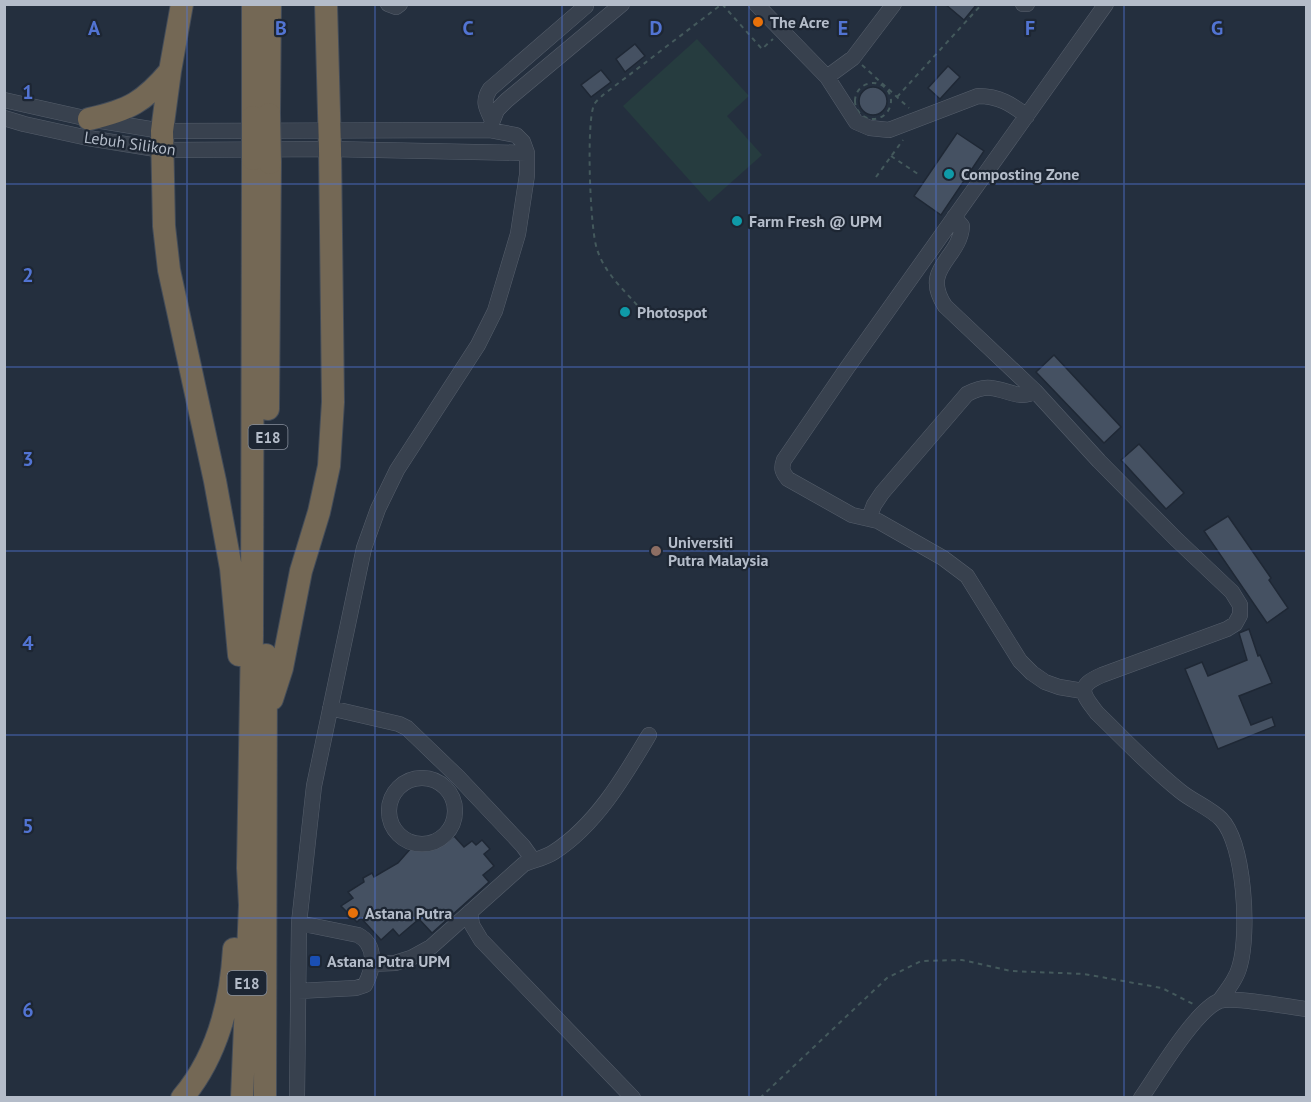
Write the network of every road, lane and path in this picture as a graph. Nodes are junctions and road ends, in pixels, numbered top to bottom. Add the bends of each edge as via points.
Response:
1 (182, 4) edge
2 (253, 4) edge
3 (270, 4) edge
4 (326, 4) edge
5 (388, 4) edge
6 (400, 4) edge
7 (622, 4) edge
8 (756, 4) edge
9 (894, 4) edge
10 (982, 4) edge
11 (1106, 4) edge
12 (586, 5) edge
13 (598, 23) junction
14 (782, 31) junction
15 (853, 58) junction
16 (170, 70) junction
17 (826, 77) junction
18 (885, 87) junction
19 (897, 97) junction
20 (4, 100) edge
21 (261, 115) junction
22 (1027, 116) junction
23 (4, 118) edge
24 (919, 118) junction
25 (89, 119) junction
26 (490, 125) junction
27 (330, 139) junction
28 (162, 140) junction
29 (527, 153) junction
30 (891, 156) junction
31 (261, 161) junction
32 (918, 174) dead end
33 (876, 177) dead end
34 (954, 217) junction
35 (637, 305) dead end
36 (1035, 391) junction
37 (869, 518) junction
38 (251, 678) junction
39 (1083, 691) junction
40 (330, 708) junction
41 (266, 712) junction
42 (645, 741) dead end
43 (458, 777) junction
44 (447, 789) junction
45 (533, 860) junction
46 (248, 868) junction
47 (470, 912) junction
48 (299, 923) junction
49 (371, 964) junction
50 (298, 991) junction
51 (1220, 1000) junction
52 (1306, 1009) edge
53 (1206, 1011) junction
54 (263, 1091) edge
55 (182, 1098) edge
56 (242, 1098) edge
57 (297, 1098) edge
58 (633, 1098) edge
59 (760, 1098) edge
60 (1141, 1098) edge

1 - 16 highway
2 - 21 highway, E18
3 - 21 highway, E18
4 - 27 highway
5 - 6 street
7 - 13 street
8 - 14 street
9 - 15 street
10 - 19 path
11 - 22 street
12 - 13 street
12 - 26 street via 490,88 484,103
13 - 26 street via 507,100
14 - 17 street
14 - 35 path via 762,49 722,4 594,105 589,133 597,249 607,271
15 - 17 street
15 - 18 path
16 - 25 highway via 137,103 120,112
16 - 28 highway
17 - 24 street via 856,122 889,130
18 - 18 path via 892,98 889,110 880,118 863,116 854,101 858,90 874,82
18 - 19 path
19 - 24 path
20 - 25 street, Lebuh Silikon
21 - 31 highway, E18, bridge
22 - 24 street via 1004,100 978,96
22 - 34 street
23 - 28 street, Lebuh Silikon via 78,136
24 - 30 path
25 - 28 street, Lebuh Silikon
26 - 27 street
26 - 29 street via 516,135
27 - 28 street, Lebuh Silikon
27 - 29 street
27 - 41 highway via 333,402 329,466 301,571 282,668
28 - 38 highway via 170,270 227,546 240,656
29 - 40 street via 518,234 495,311 478,345 397,470 378,509 357,576
30 - 32 path
30 - 33 path
31 - 38 highway, E18
31 - 41 highway, E18
34 - 36 street via 962,226 961,234 938,275 938,295
34 - 37 street via 782,467 788,479 852,515
36 - 37 street via 1025,395 990,387 968,394 882,493
36 - 39 street via 1099,461 1232,592 1240,605 1240,615 1227,629 1096,677
37 - 39 street via 894,529 967,576 1020,661 1032,673 1059,687
38 - 46 highway, E18
39 - 51 street via 1097,712 1179,790 1222,819 1233,840 1244,898 1243,944 1233,982
40 - 43 street via 399,724
40 - 48 street via 314,786
41 - 54 highway, E18
42 - 45 street via 583,827 564,845
43 - 44 street
43 - 45 street
44 - 44 street via 453,799 454,822 439,840 417,844 396,834 388,812 395,790 404,782 426,778
45 - 47 street
46 - 55 highway via 236,906 226,1013 209,1055
46 - 56 highway, E18
47 - 49 street via 431,947 411,958
47 - 58 street via 481,940
48 - 49 street via 358,935 371,948
48 - 50 street
49 - 50 street via 365,985
50 - 57 street
51 - 52 street
51 - 53 street
53 - 59 path via 1162,988 1084,974 1011,971 962,960 921,961 887,978
53 - 60 street

